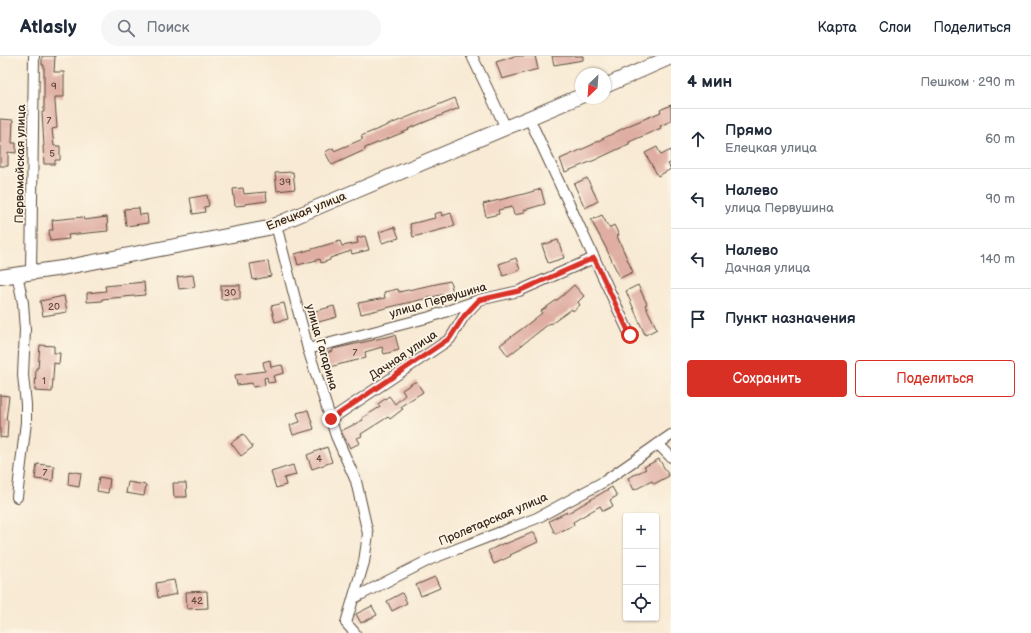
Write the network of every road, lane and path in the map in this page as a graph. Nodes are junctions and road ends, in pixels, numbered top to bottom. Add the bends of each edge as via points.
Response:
1 (34, 56) edge
2 (472, 56) edge
3 (671, 57) edge
4 (611, 83) edge
5 (575, 99) edge
6 (529, 118) junction
7 (506, 128) junction
8 (276, 225) junction
9 (594, 258) junction
10 (24, 273) junction
11 (0, 277) edge
12 (479, 300) junction
13 (630, 335) dead end
14 (308, 349) junction
15 (331, 419) junction
16 (671, 435) edge
17 (658, 444) junction
18 (671, 457) edge
19 (17, 497) dead end
20 (354, 598) junction
21 (355, 633) edge

1 - 10 street, Первомайская улица
2 - 7 street
3 - 4 main road
5 - 6 main road, Елецкая улица
6 - 7 main road, Елецкая улица
6 - 9 street
7 - 8 main road, Елецкая улица
8 - 10 main road, Елецкая улица via 261,230
8 - 14 street, улица Гагарина
9 - 12 street, улица Первушина via 519,291
9 - 13 street
10 - 11 main road, Елецкая улица
10 - 19 street, Первомайская улица via 23,376 26,416
12 - 14 street, улица Первушина via 430,317
12 - 15 street, Дачная улица via 464,316 450,338
14 - 15 street, улица Гагарина
15 - 20 street, улица Гагарина via 356,481 368,534 364,562
16 - 17 street, Пролетарская улица
17 - 18 street
17 - 20 street, Пролетарская улица via 605,481 537,518 431,559
20 - 21 street, улица Гагарина via 346,623

